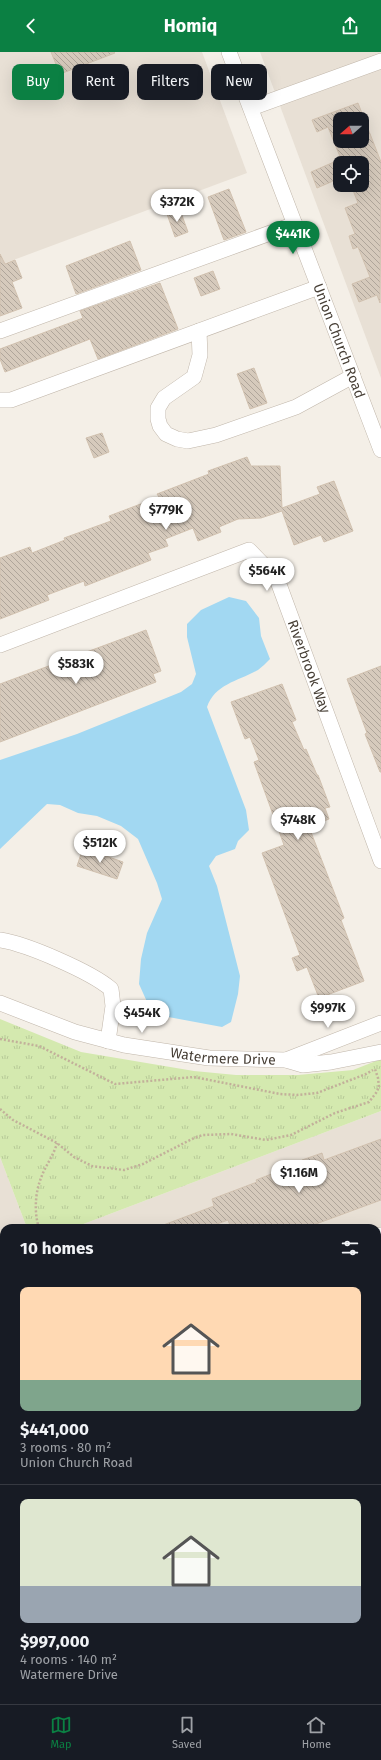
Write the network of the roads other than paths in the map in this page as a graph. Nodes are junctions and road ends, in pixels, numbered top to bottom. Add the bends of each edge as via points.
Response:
1 (229, 52) edge
2 (380, 59) edge
3 (251, 108) junction
4 (295, 224) junction
5 (319, 287) junction
6 (0, 331) edge
7 (199, 331) junction
8 (354, 376) junction
9 (0, 400) edge
10 (381, 450) edge
11 (0, 646) edge
12 (381, 861) edge
13 (0, 940) edge
14 (0, 1002) edge
15 (381, 1023) edge
16 (108, 1041) junction
17 (380, 1059) edge
18 (286, 1060) junction

1 - 3 street, Union Church Road
2 - 3 street
3 - 4 street, Union Church Road
4 - 5 street, Union Church Road
4 - 6 street
5 - 7 street
5 - 8 street, Union Church Road
7 - 8 street via 200,355 194,377 164,398 158,408 160,426 166,434 177,439 188,441 216,435 296,407
7 - 9 street via 11,400
8 - 10 street, Union Church Road
11 - 12 street, Riverbrook Way via 249,550 277,579
13 - 16 street via 12,942 56,960 101,980 111,989 113,1006
14 - 16 street, Watermere Drive via 75,1032
15 - 18 street, Watermere Drive
16 - 18 street, Watermere Drive via 209,1058
17 - 18 street, Watermere Drive via 303,1065

